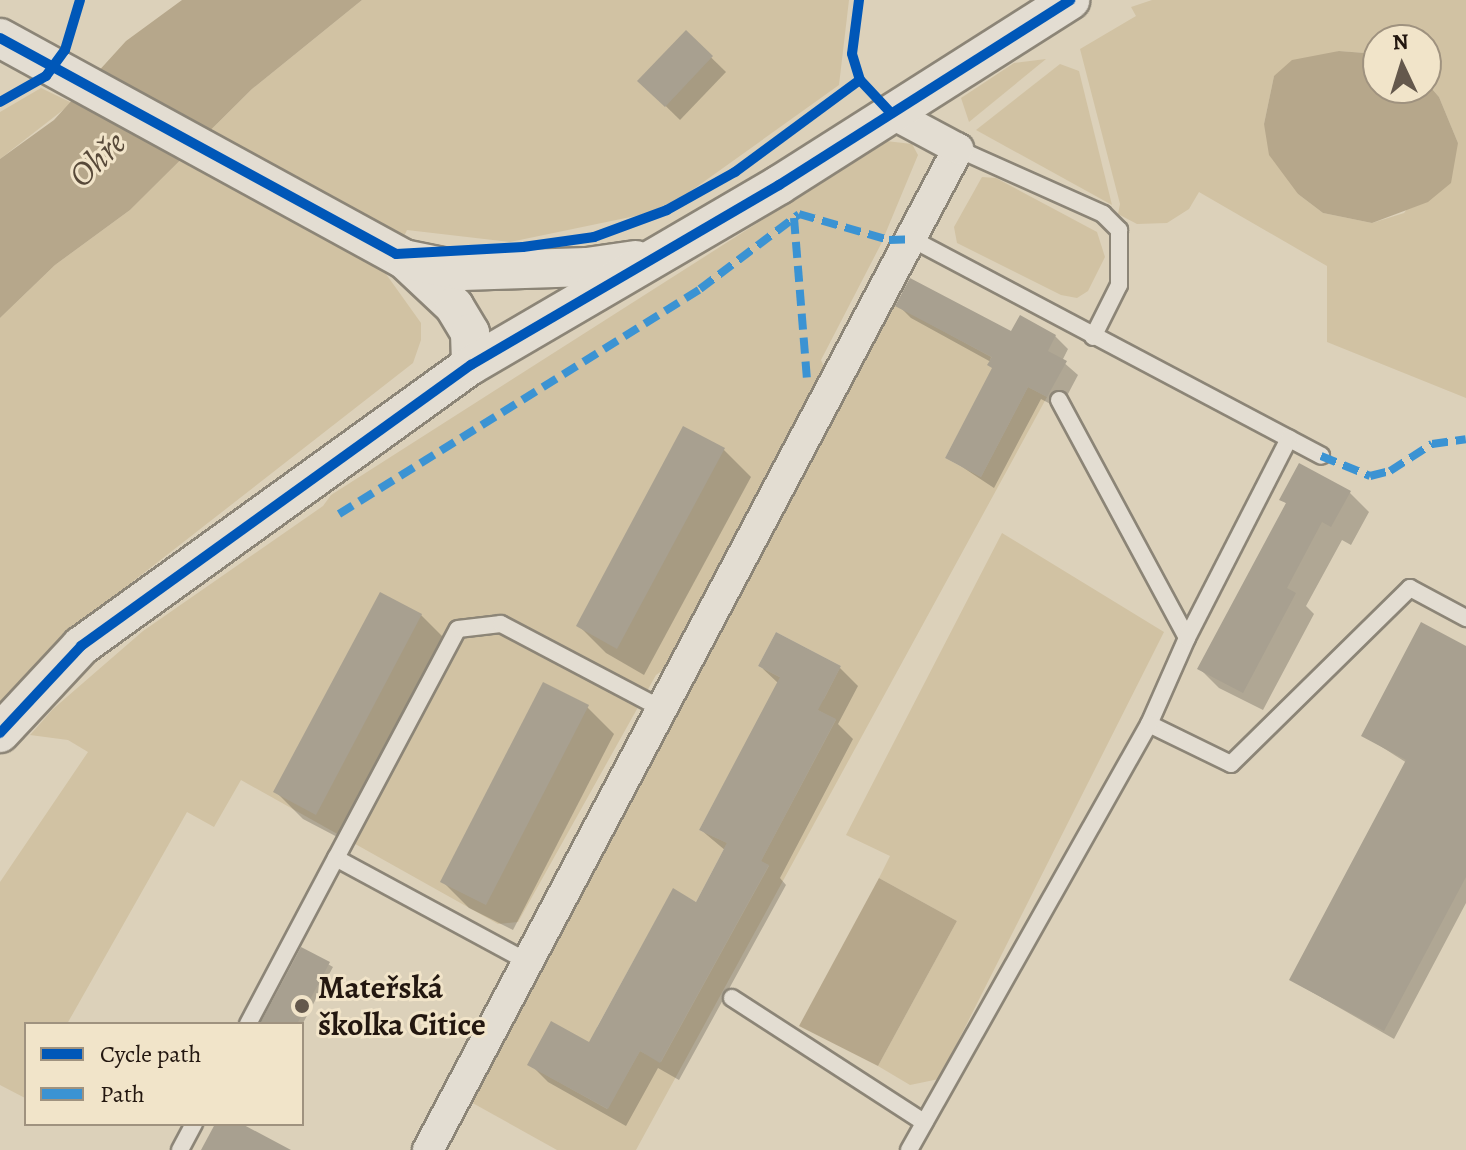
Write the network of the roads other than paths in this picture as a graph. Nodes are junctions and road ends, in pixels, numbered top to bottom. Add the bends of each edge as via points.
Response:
1 (1070, 0) edge
2 (15, 47) edge
3 (891, 113) junction
4 (958, 149) junction
5 (912, 239) junction
6 (400, 256) junction
7 (653, 257) junction
8 (1093, 337) junction
9 (471, 365) junction
10 (1059, 400) dead end
11 (1289, 439) junction
12 (1321, 456) dead end
13 (1466, 618) edge
14 (1187, 638) junction
15 (662, 709) junction
16 (1149, 724) junction
17 (0, 733) edge
18 (336, 858) junction
19 (528, 962) junction
20 (732, 998) dead end
21 (249, 1022) edge
22 (924, 1122) junction
23 (193, 1126) edge
24 (180, 1150) edge
25 (428, 1150) edge
26 (909, 1150) edge

1 - 3 street
2 - 6 street
3 - 4 street
3 - 7 street
4 - 5 street
4 - 8 lane via 1103,214 1119,230 1119,285
5 - 8 lane
5 - 15 street
6 - 7 street via 462,271 587,267
6 - 9 street via 454,306 470,333
7 - 9 street
8 - 11 lane
9 - 17 street via 81,646
10 - 14 lane
11 - 12 lane
11 - 14 lane
13 - 16 lane via 1410,588 1231,764
14 - 16 lane
15 - 18 lane via 501,624 458,629
15 - 19 street
16 - 22 lane
18 - 19 lane
18 - 21 lane
19 - 25 street
20 - 22 lane
22 - 26 lane
23 - 24 lane

